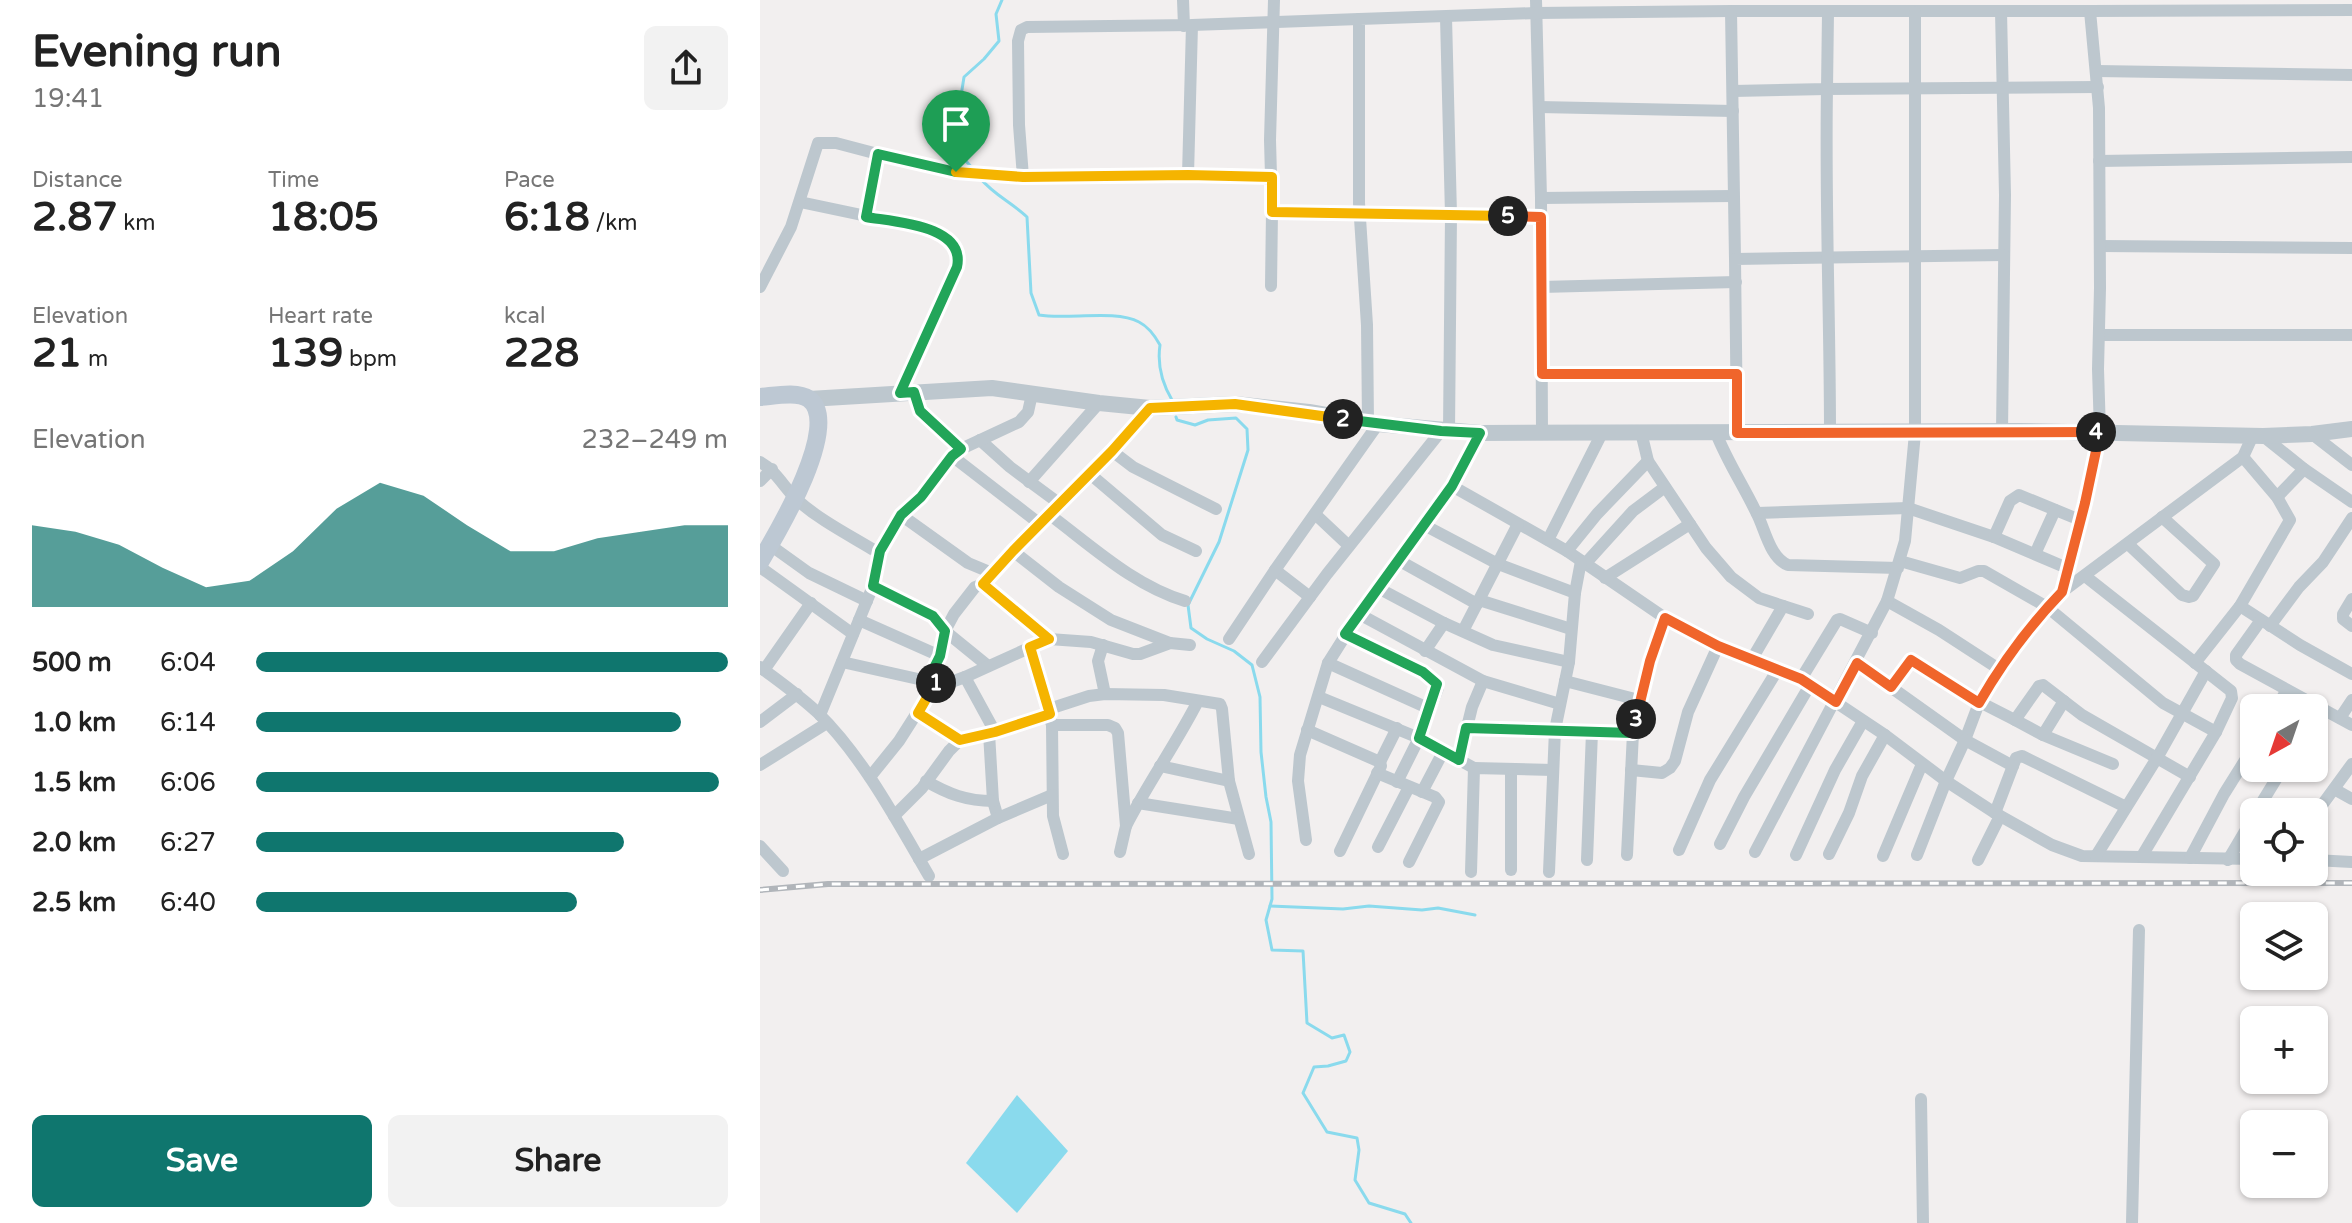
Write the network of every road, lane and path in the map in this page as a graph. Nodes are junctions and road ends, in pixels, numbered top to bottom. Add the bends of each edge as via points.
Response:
1 (1183, 0) edge
2 (1274, 0) edge
3 (1799, 5) edge
4 (2050, 5) edge
5 (2170, 5) edge
6 (1536, 6) edge
7 (1583, 6) edge
8 (1657, 6) edge
9 (1871, 6) edge
10 (1976, 6) edge
11 (2352, 10) edge
12 (1731, 11) junction
13 (2001, 11) junction
14 (2090, 11) junction
15 (1828, 12) junction
16 (1915, 12) junction
17 (1446, 17) junction
18 (1359, 19) junction
19 (1274, 21) junction
20 (1188, 26) junction
21 (2097, 71) junction
22 (2352, 75) edge
23 (2098, 87) junction
24 (1916, 88) junction
25 (2002, 88) junction
26 (1827, 89) junction
27 (1733, 91) junction
28 (1539, 107) junction
29 (1733, 111) junction
30 (878, 154) junction
31 (2352, 157) edge
32 (2099, 161) junction
33 (1188, 175) junction
34 (1023, 177) junction
35 (1272, 177) junction
36 (1733, 196) junction
37 (1541, 198) junction
38 (800, 202) junction
39 (1272, 212) junction
40 (1360, 215) junction
41 (1451, 215) junction
42 (866, 217) junction
43 (1541, 217) junction
44 (2100, 246) junction
45 (2352, 248) edge
46 (2004, 255) junction
47 (1828, 256) junction
48 (1916, 256) junction
49 (1735, 259) junction
50 (764, 271) edge
51 (1736, 282) junction
52 (1271, 286) dead end
53 (760, 287) edge
54 (1541, 287) junction
55 (2099, 335) junction
56 (2352, 335) edge
57 (1542, 374) junction
58 (1737, 374) junction
59 (907, 392) junction
60 (1032, 394) junction
61 (760, 397) edge
62 (809, 399) junction
63 (1099, 403) junction
64 (1150, 408) junction
65 (1373, 424) junction
66 (2352, 429) edge
67 (1445, 431) junction
68 (1641, 432) junction
69 (2002, 432) junction
70 (2100, 432) junction
71 (1480, 433) junction
72 (1602, 433) junction
73 (1716, 433) junction
74 (1737, 433) junction
75 (1830, 433) junction
76 (1915, 433) junction
77 (1542, 434) junction
78 (2312, 434) junction
79 (2258, 435) junction
80 (980, 440) junction
81 (1112, 451) junction
82 (957, 452) junction
83 (2243, 457) junction
84 (1648, 461) junction
85 (766, 465) edge
86 (2352, 465) edge
87 (2304, 469) junction
88 (1090, 474) junction
89 (760, 481) edge
90 (1029, 482) junction
91 (1452, 486) junction
92 (1665, 487) junction
93 (2277, 497) junction
94 (795, 498) junction
95 (2352, 502) edge
96 (1060, 504) junction
97 (1908, 508) junction
98 (1216, 509) dead end
99 (2055, 510) junction
100 (1757, 513) junction
101 (1315, 514) junction
102 (901, 515) junction
103 (2162, 517) junction
104 (2352, 518) edge
105 (1045, 519) junction
106 (1559, 520) junction
107 (2080, 520) junction
108 (1518, 524) junction
109 (1690, 524) junction
110 (1424, 525) junction
111 (1586, 527) junction
112 (1994, 537) junction
113 (1548, 540) junction
114 (2128, 544) junction
115 (770, 545) junction
116 (1349, 546) junction
117 (880, 551) junction
118 (1013, 551) junction
119 (1196, 551) dead end
120 (1567, 551) junction
121 (2035, 554) junction
122 (1398, 560) junction
123 (1583, 562) junction
124 (760, 564) edge
125 (1498, 564) junction
126 (1899, 565) junction
127 (2067, 568) junction
128 (1275, 570) junction
129 (992, 573) junction
130 (2085, 576) junction
131 (1605, 578) junction
132 (983, 584) junction
133 (873, 586) junction
134 (1378, 588) junction
135 (2062, 592) junction
136 (1575, 593) junction
137 (1310, 597) junction
138 (2352, 599) edge
139 (867, 601) junction
140 (1185, 601) dead end
141 (1887, 601) junction
142 (1478, 602) junction
143 (811, 603) junction
144 (1783, 606) junction
145 (2240, 606) junction
146 (2047, 607) junction
147 (1359, 614) junction
148 (1808, 614) dead end
149 (1665, 618) junction
150 (859, 620) junction
151 (1444, 623) junction
152 (2266, 623) junction
153 (2352, 626) edge
154 (1571, 629) junction
155 (945, 631) junction
156 (1463, 631) junction
157 (1872, 633) junction
158 (853, 634) junction
159 (1345, 634) junction
160 (1049, 639) junction
161 (1229, 639) dead end
162 (1170, 643) junction
163 (1103, 645) junction
164 (1190, 645) dead end
165 (1718, 646) junction
166 (1030, 647) junction
167 (1425, 651) junction
168 (940, 656) junction
169 (1752, 659) junction
170 (842, 662) junction
171 (1262, 662) dead end
172 (1569, 662) junction
173 (1328, 663) junction
174 (1857, 663) junction
175 (2195, 663) junction
176 (988, 666) junction
177 (762, 669) edge
178 (1778, 669) junction
179 (1999, 669) junction
180 (2206, 671) junction
181 (2352, 674) edge
182 (965, 677) junction
183 (928, 680) junction
184 (1483, 681) junction
185 (1565, 681) junction
186 (1806, 682) junction
187 (943, 685) junction
188 (1891, 687) junction
189 (2287, 690) junction
190 (797, 694) junction
191 (1105, 694) junction
192 (2285, 694) edge
193 (2293, 694) edge
194 (1319, 697) junction
195 (1639, 700) junction
196 (2352, 700) edge
197 (1198, 701) junction
198 (2064, 701) junction
199 (1836, 702) junction
200 (1979, 703) junction
201 (1560, 704) junction
202 (1430, 709) junction
203 (918, 713) junction
204 (2328, 714) edge
205 (2182, 715) junction
206 (1050, 716) junction
207 (2340, 718) junction
208 (823, 719) junction
209 (2015, 720) junction
210 (1863, 721) junction
211 (760, 722) edge
212 (2352, 725) edge
213 (1397, 728) junction
214 (1466, 728) junction
215 (1307, 730) junction
216 (1555, 730) junction
217 (1592, 732) junction
218 (2216, 732) junction
219 (992, 733) junction
220 (1633, 733) junction
221 (1885, 735) junction
222 (2043, 735) junction
223 (1419, 738) junction
224 (960, 740) junction
225 (1965, 740) junction
226 (1443, 752) junction
227 (2157, 758) junction
228 (1459, 760) junction
229 (760, 764) edge
230 (1922, 764) junction
231 (2113, 764) dead end
232 (2352, 764) edge
233 (1160, 766) junction
234 (2013, 766) junction
235 (1379, 768) junction
236 (1474, 768) junction
237 (2240, 768) edge
238 (1511, 770) junction
239 (1553, 770) junction
240 (1631, 770) junction
241 (870, 777) junction
242 (2190, 777) junction
243 (926, 781) junction
244 (1229, 781) junction
245 (1946, 781) junction
246 (1403, 784) junction
247 (2334, 789) junction
248 (1422, 792) junction
249 (1052, 795) junction
250 (2327, 798) edge
251 (2352, 799) edge
252 (993, 801) junction
253 (1138, 803) junction
254 (2126, 807) junction
255 (1998, 815) junction
256 (894, 816) junction
257 (998, 818) junction
258 (1239, 819) junction
259 (1126, 826) junction
260 (1306, 840) dead end
261 (2240, 840) edge
262 (1720, 844) dead end
263 (760, 846) edge
264 (1378, 847) dead end
265 (1679, 850) dead end
266 (1340, 851) dead end
267 (1120, 852) dead end
268 (1755, 852) dead end
269 (1063, 854) dead end
270 (1249, 854) dead end
271 (1829, 854) dead end
272 (1627, 855) dead end
273 (1796, 855) dead end
274 (1917, 855) dead end
275 (1883, 856) dead end
276 (2096, 856) junction
277 (2142, 856) junction
278 (2190, 858) junction
279 (919, 859) junction
280 (1587, 860) dead end
281 (1978, 860) dead end
282 (2228, 860) junction
283 (2240, 860) edge
284 (2328, 861) edge
285 (1409, 862) dead end
286 (2352, 862) edge
287 (1511, 870) dead end
288 (783, 871) dead end
289 (1471, 872) dead end
290 (1549, 872) dead end
291 (929, 876) dead end
292 (2139, 930) dead end
293 (1921, 1099) dead end
294 (1923, 1223) edge
295 (2132, 1223) edge

1 - 20 street
2 - 19 street
3 - 12 street
3 - 15 street
4 - 13 street
4 - 14 street
5 - 11 street
5 - 14 street
6 - 7 street
6 - 17 street
6 - 28 street
7 - 8 street
8 - 12 street
9 - 15 street
9 - 16 street
10 - 13 street
10 - 16 street
12 - 27 street
13 - 25 street
14 - 21 street
15 - 26 street
16 - 24 street
17 - 18 street
17 - 41 street
18 - 19 street
18 - 40 street
19 - 20 street
19 - 35 street
20 - 33 street
20 - 34 street via 1021,30
21 - 22 street
21 - 23 street
23 - 25 street
23 - 32 street
24 - 25 street
24 - 26 street
24 - 48 street
25 - 46 street
26 - 27 street
26 - 47 street
27 - 29 street
28 - 29 street
28 - 37 street
29 - 36 street
30 - 34 street via 956,172
30 - 38 street via 818,143
30 - 42 street
31 - 32 street
32 - 44 street
33 - 34 street
33 - 35 street
35 - 39 street
36 - 37 street
36 - 49 street
37 - 43 street
38 - 42 street
38 - 50 street
39 - 40 street
39 - 52 street
40 - 41 street
40 - 65 street
41 - 43 street
41 - 67 street
42 - 59 street via 933,230 948,238 959,257
43 - 54 street
44 - 45 street
44 - 55 street
46 - 48 street
46 - 69 street
47 - 48 street
47 - 49 street
47 - 75 street
48 - 76 street
49 - 51 street
50 - 53 street
51 - 54 street
51 - 58 street
54 - 57 street
55 - 56 street
55 - 70 street
57 - 58 street
57 - 77 street
58 - 74 street
59 - 60 street via 992,388
59 - 62 street
59 - 82 street
60 - 63 street
60 - 80 street via 1019,422
61 - 62 main road
62 - 94 main road via 818,411 819,435
63 - 64 street
63 - 90 street
64 - 65 street via 1235,404
64 - 81 street
65 - 67 street
65 - 101 street
66 - 78 street
67 - 71 street
67 - 116 street
68 - 72 street
68 - 73 street
68 - 84 street
69 - 70 street
69 - 76 street
70 - 79 street
70 - 107 street
71 - 77 street
71 - 91 street
72 - 77 street
72 - 106 street
73 - 74 street
73 - 100 street
74 - 75 street
75 - 76 street
76 - 97 street
78 - 79 street
78 - 86 street
79 - 83 street
79 - 87 street
80 - 82 street
80 - 90 street
81 - 88 street
81 - 98 street
82 - 102 street
82 - 105 street
83 - 93 street
83 - 103 street
84 - 92 street
84 - 111 street
85 - 89 street
85 - 94 street
87 - 93 street
87 - 95 street
88 - 96 street
88 - 119 street via 1162,535
90 - 96 street
91 - 108 street
91 - 110 street
92 - 109 street
92 - 123 street
93 - 145 street via 2290,520
94 - 115 main road
94 - 117 street
96 - 105 street
97 - 100 street
97 - 112 street
97 - 126 street
99 - 107 street
99 - 112 street via 2014,497
99 - 121 street
100 - 126 street via 1779,559 1788,565
101 - 116 street
101 - 128 street
102 - 117 street
102 - 129 street via 968,563
103 - 114 street
103 - 114 street via 2214,564 2193,596 2182,595
104 - 152 street via 2323,562
105 - 118 street
105 - 140 street via 1130,576
106 - 111 street
106 - 113 street
107 - 127 street
108 - 113 street
108 - 125 street
109 - 131 street
109 - 144 street via 1731,577 1759,598
110 - 122 street
110 - 125 street
111 - 120 street
112 - 121 street
113 - 120 street
114 - 130 street
115 - 124 main road
115 - 139 street via 809,573
116 - 137 street
117 - 133 street
118 - 129 street
118 - 162 street via 1111,620
120 - 123 street
121 - 127 street
122 - 134 street
122 - 142 street
123 - 131 street
123 - 136 street
124 - 143 street
125 - 136 street
125 - 142 street
126 - 141 street
126 - 146 street via 1960,578 1984,571
127 - 135 street
128 - 137 street
128 - 161 street
129 - 132 street
130 - 135 street
130 - 175 street
131 - 149 street
132 - 155 street via 975,587
132 - 160 street
133 - 139 street
133 - 155 street via 933,616
134 - 147 street
134 - 151 street
135 - 146 street
136 - 154 street
137 - 171 street
138 - 153 street via 2343,619
139 - 150 street
141 - 157 street
141 - 179 street
142 - 154 street
142 - 156 street
143 - 158 street
143 - 177 street
144 - 148 street
144 - 169 street
145 - 152 street
145 - 175 street
146 - 179 street
146 - 205 street
147 - 159 street
147 - 167 street
149 - 165 street
149 - 195 street
150 - 158 street
150 - 168 street
151 - 156 street
151 - 167 street
152 - 181 street
152 - 189 street via 2236,660
154 - 172 street
155 - 168 street
155 - 176 street
156 - 172 street via 1493,645
157 - 174 street
157 - 186 street via 1837,620
158 - 170 street
159 - 173 street
159 - 202 street via 1433,679 1438,688
160 - 163 street
160 - 166 street
162 - 163 street via 1140,654
162 - 164 street
163 - 191 street via 1098,661
165 - 169 street
165 - 240 street via 1688,712 1675,761 1662,773
166 - 176 street
166 - 206 street
167 - 184 street
168 - 183 street
169 - 178 street
170 - 183 street
170 - 208 street
172 - 185 street
173 - 194 street
173 - 202 street
174 - 188 street
174 - 199 street
175 - 180 street
176 - 182 street
177 - 190 street
178 - 186 street
178 - 265 street via 1706,787
179 - 200 street
180 - 205 street
180 - 218 street via 2231,691
182 - 187 street
182 - 219 street
183 - 187 street
184 - 201 street
184 - 214 street
185 - 195 street
185 - 201 street
186 - 199 street
186 - 262 street
187 - 203 street via 929,694
188 - 200 street via 1914,661
188 - 225 street
189 - 192 street
189 - 193 street
190 - 208 street
190 - 211 street
191 - 197 street
191 - 206 street via 1089,696
194 - 213 street
194 - 215 street
195 - 220 street
196 - 207 street
197 - 233 street
197 - 244 street via 1220,704 1222,709
198 - 209 street via 2039,686
198 - 222 street
198 - 227 street
199 - 210 street
199 - 268 street
200 - 209 street
200 - 225 street
201 - 216 street
202 - 223 street
203 - 224 street
203 - 241 street
204 - 207 street
205 - 218 street
205 - 227 street
206 - 219 street
206 - 249 street
206 - 259 street via 1115,728
207 - 212 street
208 - 229 street
208 - 241 street
209 - 222 street
210 - 221 street
210 - 273 street
213 - 223 street
213 - 235 street
214 - 216 street
214 - 228 street
215 - 235 street
215 - 260 street via 1298,781
216 - 217 street
216 - 239 street
217 - 220 street
217 - 280 street
218 - 242 street
219 - 224 street
219 - 252 street
220 - 240 street
221 - 230 street
221 - 271 street
222 - 231 street
223 - 226 street
223 - 246 street
224 - 243 street
225 - 234 street
225 - 245 street
226 - 228 street
226 - 248 street
227 - 242 street
227 - 254 street
228 - 236 street
230 - 245 street
230 - 275 street
232 - 247 street
233 - 244 street
233 - 253 street
234 - 254 street via 2022,756
234 - 255 street
235 - 246 street
235 - 266 street
236 - 238 street
236 - 289 street
237 - 278 street
238 - 239 street
238 - 287 street
239 - 290 street
240 - 272 street
241 - 256 street
242 - 277 street
243 - 252 street via 961,798
243 - 256 street
244 - 258 street
245 - 255 street
245 - 274 street
246 - 248 street
246 - 264 street
247 - 250 street
247 - 251 street
248 - 285 street via 1439,802
249 - 257 street
249 - 269 street
252 - 257 street
253 - 258 street
253 - 259 street
254 - 276 street
255 - 276 street via 2052,845
255 - 281 street
256 - 279 street
257 - 279 street
258 - 270 street
259 - 267 street
261 - 282 street
263 - 288 street
276 - 277 street
277 - 278 street
278 - 282 street
279 - 291 street
282 - 283 street
284 - 286 street
292 - 295 street
293 - 294 street

